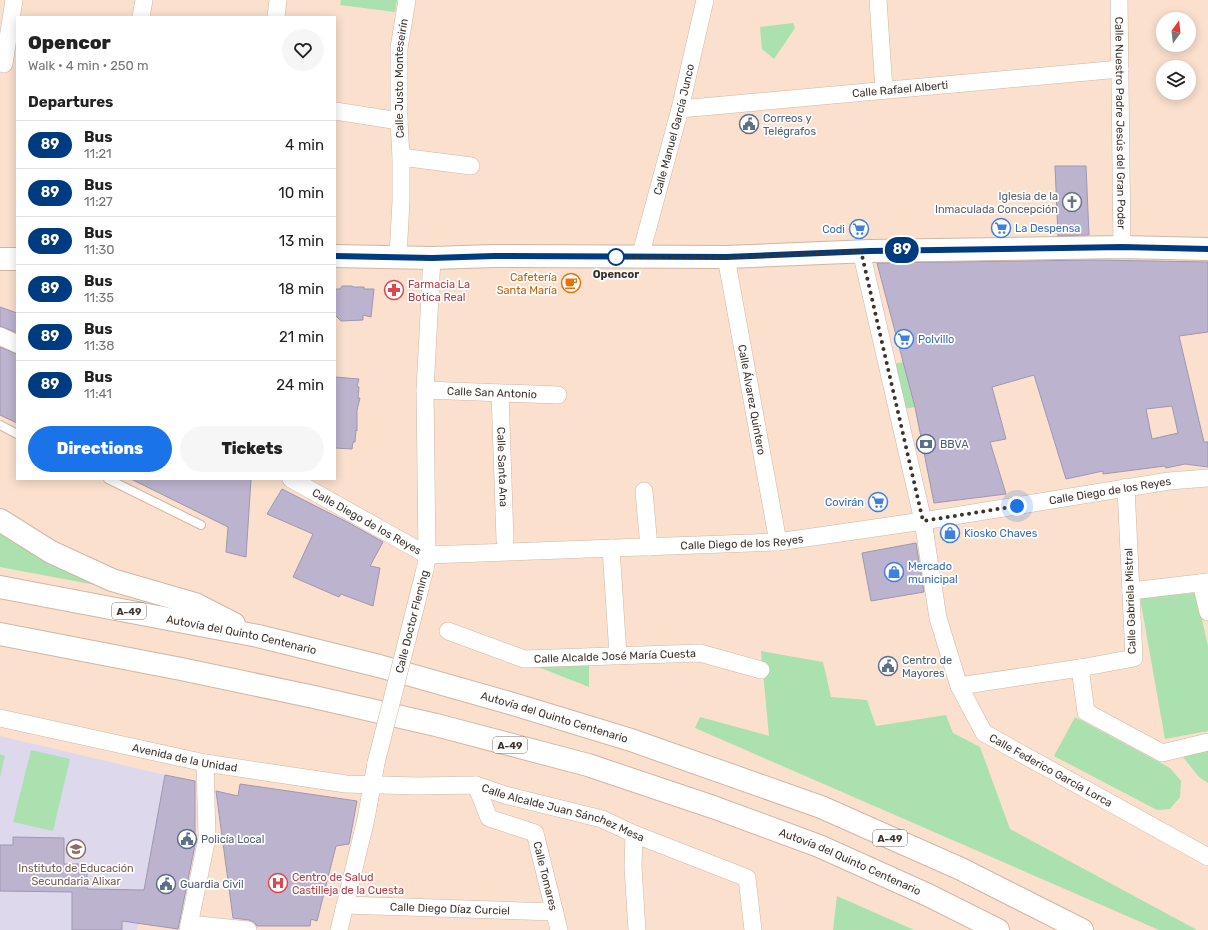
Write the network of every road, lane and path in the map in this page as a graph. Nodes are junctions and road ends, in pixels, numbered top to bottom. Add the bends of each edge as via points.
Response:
1 (14, 0) edge
2 (144, 0) edge
3 (278, 0) edge
4 (407, 0) edge
5 (705, 0) edge
6 (1119, 0) edge
7 (878, 4) edge
8 (141, 16) edge
9 (276, 16) edge
10 (7, 65) edge
11 (1120, 69) junction
12 (884, 90) junction
13 (680, 109) junction
14 (336, 111) edge
15 (399, 121) junction
16 (401, 157) junction
17 (471, 166) dead end
18 (1122, 247) junction
19 (1208, 249) edge
20 (861, 251) junction
21 (336, 256) edge
22 (398, 257) junction
23 (640, 257) junction
24 (726, 257) junction
25 (432, 258) junction
26 (0, 259) edge
27 (16, 259) edge
28 (0, 336) edge
29 (16, 344) edge
30 (425, 390) junction
31 (500, 393) junction
32 (558, 395) dead end
33 (0, 425) edge
34 (16, 433) edge
35 (1208, 478) edge
36 (110, 480) edge
37 (295, 480) edge
38 (308, 483) edge
39 (1126, 488) junction
40 (644, 492) dead end
41 (0, 520) edge
42 (923, 521) junction
43 (201, 525) dead end
44 (505, 540) dead end
45 (778, 542) junction
46 (649, 547) junction
47 (611, 548) junction
48 (426, 562) junction
49 (1205, 582) edge
50 (0, 586) edge
51 (1131, 591) junction
52 (1208, 612) edge
53 (448, 631) dead end
54 (0, 634) edge
55 (258, 636) junction
56 (618, 655) junction
57 (1080, 668) junction
58 (761, 670) dead end
59 (959, 686) junction
60 (0, 718) edge
61 (1208, 742) edge
62 (206, 763) junction
63 (372, 784) junction
64 (476, 785) junction
65 (634, 834) junction
66 (1208, 857) edge
67 (345, 905) junction
68 (554, 912) junction
69 (189, 927) edge
70 (248, 930) edge
71 (339, 930) edge
72 (559, 930) edge
73 (637, 930) edge
74 (753, 930) edge
75 (998, 930) edge
76 (1082, 930) edge

1 - 10 street
2 - 8 street
3 - 9 street
4 - 15 street, Calle Justo Monteseirín via 399,48
5 - 13 street, Calle Manuel García Junco
6 - 11 street, Calle Nuestro Padre Jesús del Gran Poder
7 - 12 street
11 - 12 street, Calle Rafael Alberti
11 - 18 street, Calle Nuestro Padre Jesús del Gran Poder
12 - 13 street, Calle Rafael Alberti
13 - 23 street, Calle Manuel García Junco
14 - 15 street
15 - 16 street, Calle Justo Monteseirín
16 - 17 street
16 - 22 street, Calle Justo Monteseirín
18 - 19 main road
18 - 20 main road
20 - 24 main road
20 - 42 street, Calle Federico García Lorca
21 - 22 main road
22 - 25 main road
23 - 24 main road
23 - 25 main road
24 - 45 street, Calle Álvarez Quintero
25 - 30 street, Calle Doctor Fleming
26 - 27 main road
28 - 29 street
30 - 31 street, Calle San Antonio
30 - 48 street, Calle Doctor Fleming
31 - 32 street, Calle San Antonio
31 - 44 street, Calle Santa Ana
33 - 34 lane
35 - 39 street, Calle Diego de los Reyes
36 - 43 lane
37 - 38 street, Calle Diego de los Reyes
38 - 48 street, Calle Diego de los Reyes
39 - 42 street, Calle Diego de los Reyes
39 - 51 street, Calle Gabriela Mistral
40 - 46 street
41 - 55 main road via 51,552 112,580 195,604
42 - 45 street, Calle Diego de los Reyes
42 - 59 street, Calle Federico García Lorca via 938,618
45 - 46 street, Calle Diego de los Reyes
46 - 47 street, Calle Diego de los Reyes
47 - 48 street, Calle Diego de los Reyes
47 - 56 street
48 - 63 street, Calle Doctor Fleming, bridge
49 - 51 street
49 - 52 street
50 - 55 main road, Autovía del Quinto Centenario / A-49
51 - 57 street, Calle Gabriela Mistral via 1134,658
53 - 56 street, Calle Alcalde José María Cuesta via 524,659
54 - 75 main road, Autovía del Quinto Centenario / A-49 via 314,697 436,725 588,765 819,846
55 - 76 main road, Autovía del Quinto Centenario / A-49 via 379,666 520,706 631,740 821,807 962,869
56 - 58 street, Calle Alcalde José María Cuesta via 700,653
57 - 59 street, Calle Gabriela Mistral
57 - 61 street via 1086,712 1162,753
59 - 66 street, Calle Federico García Lorca via 984,733
60 - 62 street, Avenida de la Unidad
62 - 63 street, Avenida de la Unidad via 346,784
62 - 69 street via 207,838
63 - 64 street, Calle Alcalde Juan Sánchez Mesa
63 - 67 street, Calle Doctor Fleming
64 - 65 street, Calle Alcalde Juan Sánchez Mesa via 506,796 602,819
64 - 68 street, Calle Tomares via 489,818 535,833
65 - 73 street via 633,867
65 - 74 street, Calle Alcalde Juan Sánchez Mesa via 747,878
67 - 68 street, Calle Diego Díaz Curciel
67 - 71 street, Calle Doctor Fleming
68 - 72 street, Calle Tomares
69 - 70 street

